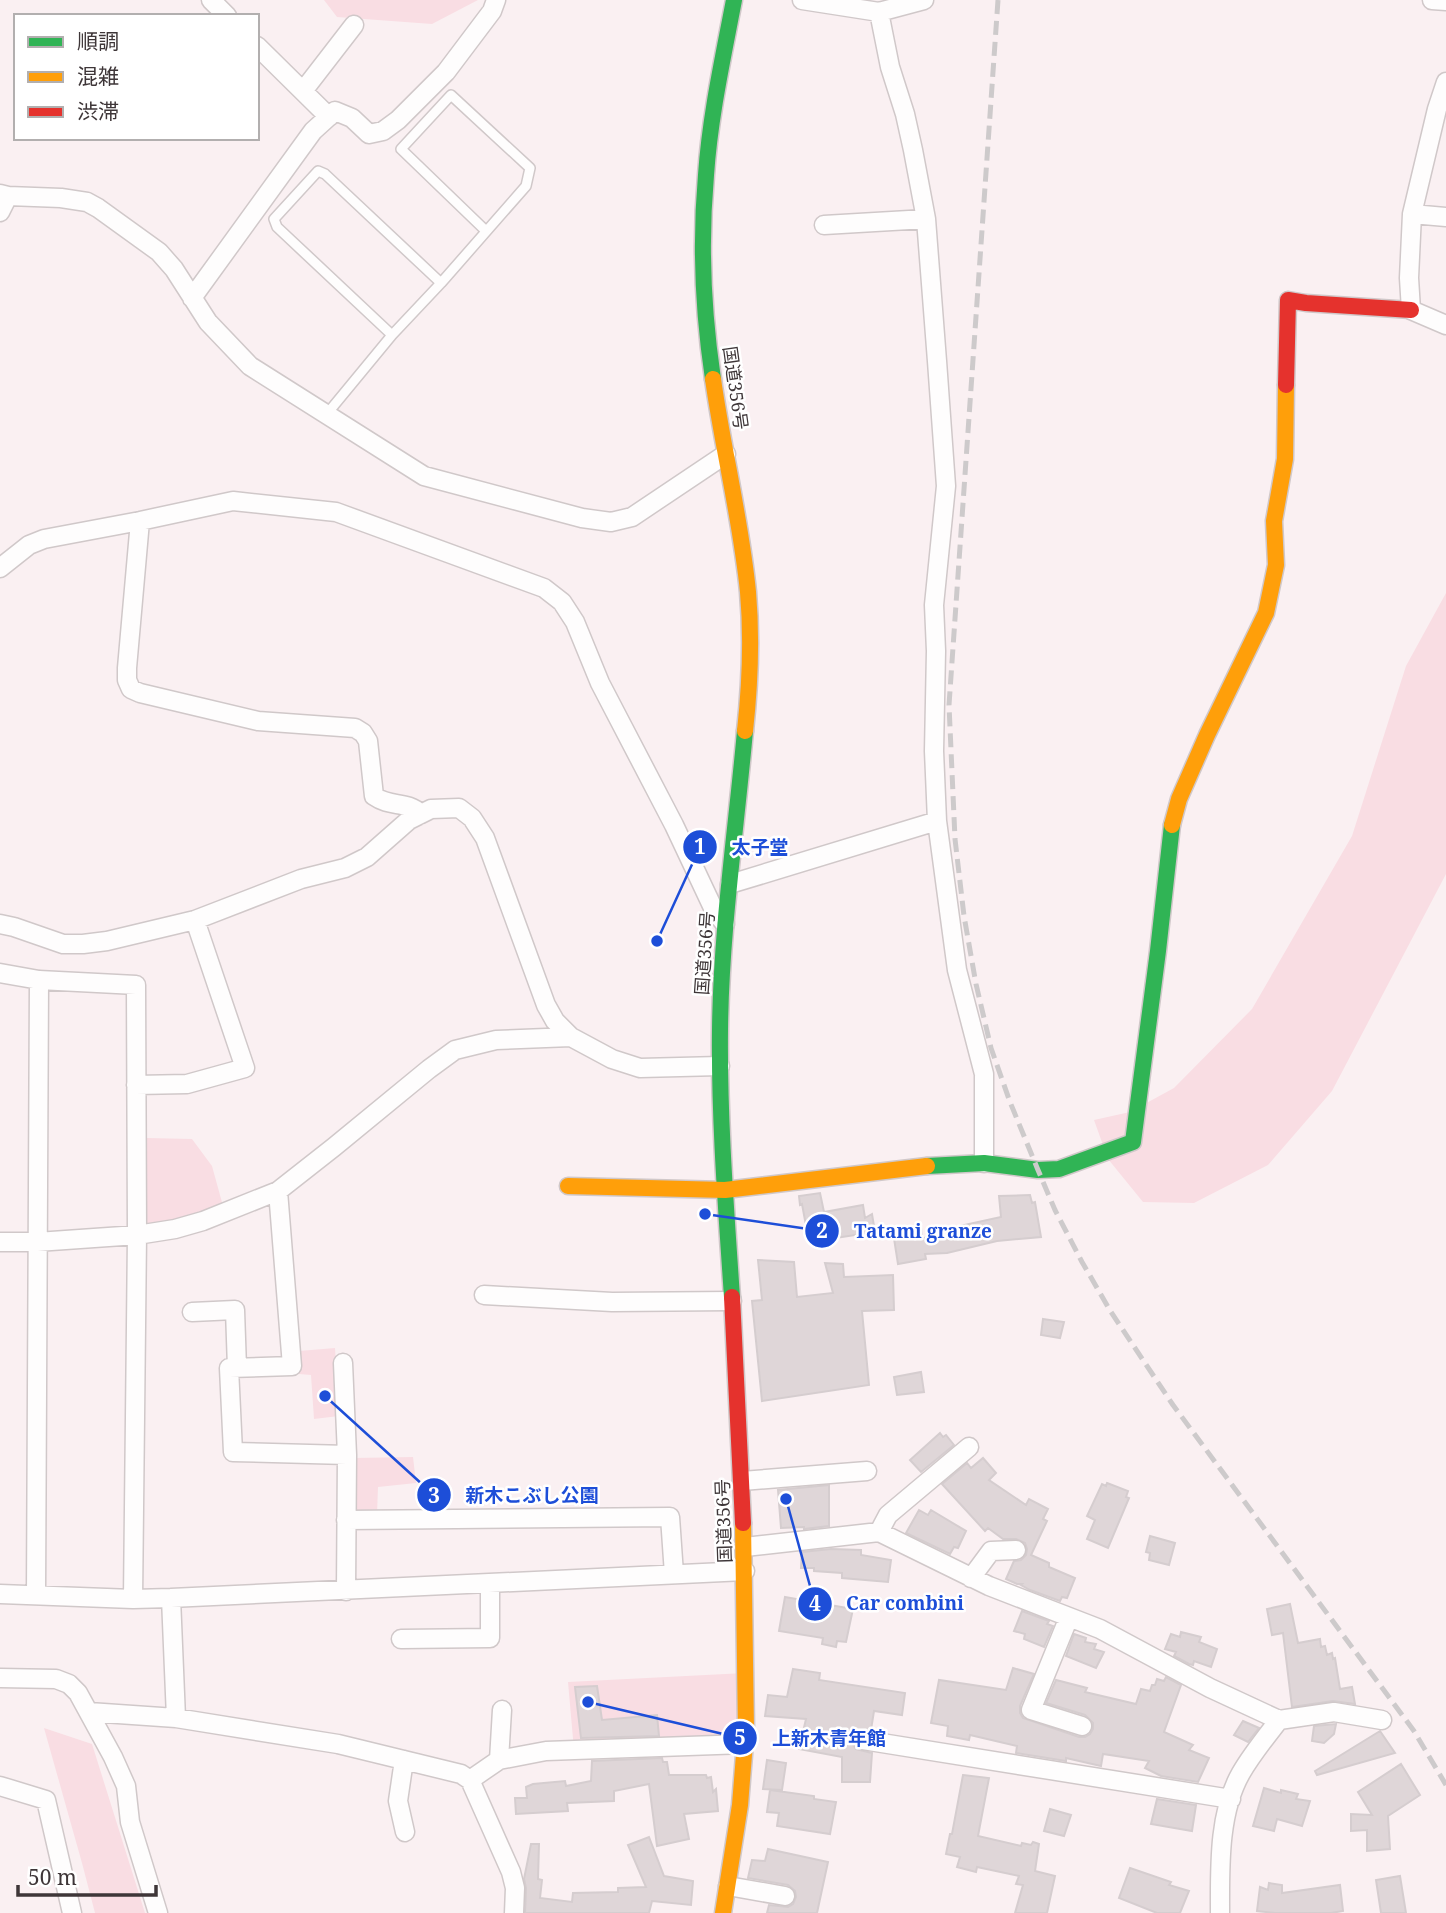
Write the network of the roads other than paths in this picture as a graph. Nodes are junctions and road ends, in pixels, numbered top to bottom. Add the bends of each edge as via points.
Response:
1 (211, 0) edge
2 (496, 0) edge
3 (734, 0) edge
4 (802, 0) edge
5 (924, 0) edge
6 (1432, 0) edge
7 (1446, 1) edge
8 (879, 12) junction
9 (225, 14) edge
10 (354, 25) dead end
11 (259, 48) edge
12 (1446, 82) edge
13 (303, 91) junction
14 (1441, 109) edge
15 (328, 117) junction
16 (3, 201) edge
17 (1412, 214) junction
18 (1446, 216) edge
19 (926, 219) junction
20 (824, 225) dead end
21 (486, 231) junction
22 (441, 283) junction
23 (192, 298) junction
24 (1411, 310) junction
25 (1446, 325) edge
26 (392, 335) junction
27 (326, 415) junction
28 (726, 454) junction
29 (140, 521) junction
30 (0, 568) edge
31 (421, 814) junction
32 (937, 821) junction
33 (730, 884) junction
34 (195, 920) junction
35 (0, 924) edge
36 (725, 924) junction
37 (0, 973) edge
38 (38, 980) junction
39 (571, 1037) junction
40 (720, 1066) junction
41 (136, 1085) junction
42 (984, 1163) junction
43 (568, 1186) dead end
44 (725, 1190) junction
45 (278, 1191) junction
46 (137, 1235) junction
47 (0, 1242) edge
48 (37, 1242) junction
49 (484, 1296) dead end
50 (732, 1301) junction
51 (192, 1312) dead end
52 (343, 1363) dead end
53 (237, 1368) junction
54 (970, 1447) dead end
55 (347, 1455) junction
56 (867, 1471) dead end
57 (742, 1480) junction
58 (346, 1520) junction
59 (879, 1532) junction
60 (745, 1546) junction
61 (1016, 1550) dead end
62 (746, 1570) junction
63 (674, 1574) junction
64 (971, 1578) junction
65 (490, 1583) junction
66 (346, 1591) junction
67 (0, 1594) edge
68 (36, 1595) junction
69 (171, 1598) junction
70 (133, 1599) junction
71 (1069, 1617) junction
72 (401, 1639) dead end
73 (0, 1678) edge
74 (502, 1710) dead end
75 (89, 1712) junction
76 (176, 1718) junction
77 (1279, 1720) junction
78 (1382, 1720) dead end
79 (1082, 1726) dead end
80 (863, 1740) dead end
81 (746, 1744) junction
82 (404, 1760) junction
83 (499, 1760) junction
84 (470, 1780) junction
85 (0, 1786) edge
86 (1231, 1799) junction
87 (405, 1832) dead end
88 (728, 1886) junction
89 (785, 1896) dead end
90 (72, 1913) edge
91 (158, 1913) edge
92 (514, 1913) edge
93 (723, 1913) edge
94 (1220, 1913) edge

1 - 9 street
2 - 15 street via 446,72 383,131 369,134 352,118 335,111
3 - 28 main road, 国道356号 via 717,89 704,200 707,317
4 - 8 street
5 - 8 street
6 - 7 street
8 - 19 street
10 - 13 street
11 - 13 street
12 - 14 street
13 - 15 street
14 - 17 street
15 - 23 street via 313,131
16 - 23 street via 61,198 87,202 159,253
17 - 18 street
17 - 24 street
19 - 20 street
19 - 32 street via 946,486 934,605
21 - 21 lane via 526,186 530,168 451,95 401,149
21 - 22 lane
22 - 26 lane
22 - 26 lane via 318,171 274,219 277,227
23 - 27 street via 250,366
24 - 25 street
24 - 42 main road via 1288,300 1285,459 1274,521 1274,580 1266,613 1178,799 1133,1142 1059,1169
26 - 27 lane
27 - 28 street via 424,477 611,522 632,517
28 - 33 main road, 国道356号 via 744,562 751,643
29 - 30 street via 44,539
29 - 31 street via 127,668 131,689 258,721 355,728 368,741 374,796 383,803 413,807
29 - 36 street via 233,501 336,512 544,589 562,602 575,622 600,683
31 - 34 street via 367,858
31 - 39 street via 430,808 459,808 472,818 485,838 546,1005
32 - 33 street
32 - 42 street via 957,970 984,1074
33 - 36 main road, 国道356号
34 - 35 street via 83,944 63,944
34 - 41 street via 244,1068 187,1084
36 - 40 main road, 国道356号
37 - 38 street
38 - 41 street via 136,985
38 - 48 street
39 - 40 street via 640,1068
39 - 45 street via 496,1040 455,1050
40 - 44 main road, 国道356号
41 - 46 street
42 - 44 main road
43 - 44 main road
44 - 50 main road, 国道356号
45 - 46 street via 203,1221
45 - 53 street via 292,1366
46 - 48 street
46 - 70 street
47 - 48 street
48 - 68 street
49 - 50 street via 612,1303
50 - 57 main road, 国道356号
51 - 53 street via 235,1310
52 - 55 street
53 - 55 street via 229,1368 233,1452
54 - 59 street via 888,1515
55 - 58 street
56 - 57 street
57 - 60 main road, 国道356号
58 - 63 street via 670,1517
58 - 66 street
59 - 60 street
59 - 64 street
60 - 62 main road, 国道356号
61 - 64 street via 990,1551
62 - 63 street
62 - 81 main road, 国道356号
63 - 65 street
64 - 71 street
65 - 66 street
65 - 72 street via 490,1638
66 - 69 street
67 - 68 street
68 - 70 street
69 - 70 street
69 - 76 street
71 - 77 street
71 - 79 street via 1031,1710
73 - 75 street via 56,1679 78,1693
74 - 83 street
75 - 76 street
75 - 91 street via 126,1786 130,1822
76 - 82 street via 338,1744
77 - 78 street via 1334,1712
77 - 86 street via 1240,1775
80 - 86 street
81 - 83 street via 546,1751
81 - 88 main road, 国道356号
82 - 84 street
82 - 87 street via 398,1801
83 - 84 street
84 - 92 street via 511,1872
85 - 90 street via 46,1800
86 - 94 street via 1220,1863
88 - 89 street
88 - 93 main road, 国道356号

